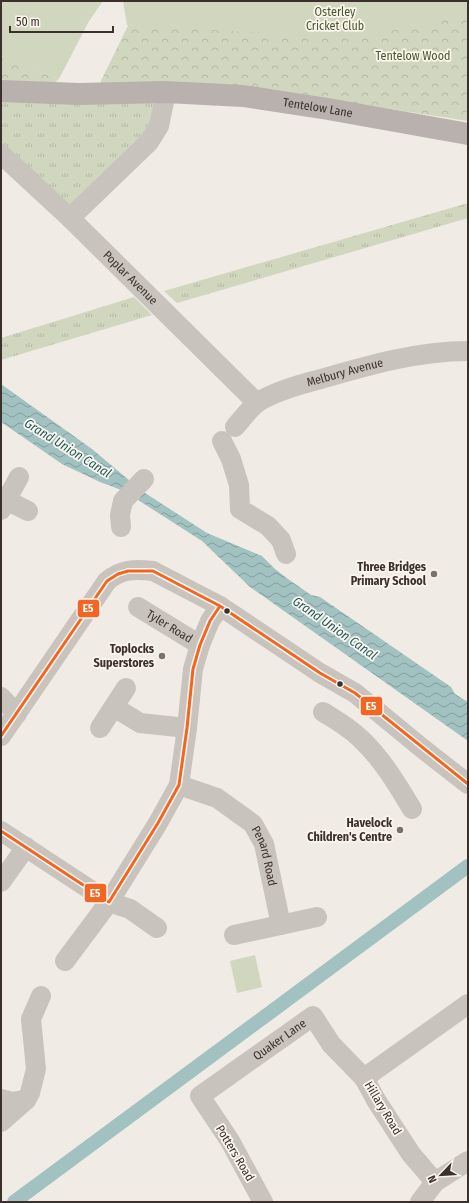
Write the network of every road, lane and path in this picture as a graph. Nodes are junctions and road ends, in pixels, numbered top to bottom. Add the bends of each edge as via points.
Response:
1 (1, 91) edge
2 (166, 92) junction
3 (468, 134) edge
4 (1, 154) edge
5 (70, 218) junction
6 (468, 351) edge
7 (257, 403) junction
8 (235, 427) dead end
9 (222, 441) dead end
10 (19, 477) dead end
11 (144, 479) dead end
12 (4, 505) edge
13 (28, 511) dead end
14 (121, 527) dead end
15 (286, 554) dead end
16 (220, 606) junction
17 (138, 607) dead end
18 (200, 645) junction
19 (126, 688) dead end
20 (355, 693) junction
21 (1, 697) edge
22 (114, 707) junction
23 (17, 714) junction
24 (100, 728) dead end
25 (187, 728) junction
26 (1, 736) edge
27 (468, 784) edge
28 (178, 785) junction
29 (412, 809) dead end
30 (1, 831) edge
31 (26, 847) junction
32 (1, 882) edge
33 (109, 902) junction
34 (317, 917) dead end
35 (281, 925) junction
36 (157, 928) dead end
37 (234, 935) dead end
38 (65, 961) dead end
39 (41, 996) dead end
40 (468, 1004) edge
41 (364, 1078) junction
42 (1, 1099) edge
43 (26, 1100) junction
44 (202, 1101) joint
45 (1, 1122) edge
46 (468, 1161) edge
47 (435, 1182) junction
48 (263, 1202) edge
49 (420, 1202) edge

1 - 2 main road, Tentelow Lane via 79,94
2 - 3 main road, Tentelow Lane via 243,96
2 - 5 street via 159,126 149,142
4 - 5 street, Poplar Avenue
5 - 7 street, Poplar Avenue
6 - 7 street, Melbury Avenue via 408,356 356,368 293,387
7 - 8 street, Melbury Avenue
9 - 15 street via 239,485 240,508 268,526 281,540
10 - 12 street
11 - 14 street via 123,501
12 - 13 street
16 - 18 street via 210,621
16 - 20 street via 320,673
16 - 23 street via 153,571 130,570 116,574 107,581
17 - 18 street, Tyler Road
18 - 25 street via 193,669
19 - 22 street
20 - 27 street
20 - 29 street via 329,716 361,738 391,775
21 - 23 street
22 - 24 street
22 - 25 street via 140,723
23 - 26 street
25 - 28 street
28 - 33 street via 158,823
28 - 35 street, Penard Road via 217,798 253,824 264,844
30 - 31 street
31 - 32 street
31 - 33 street
33 - 36 street via 130,909
33 - 38 street
34 - 35 street
35 - 37 street
39 - 43 street via 31,1019 36,1069
40 - 41 street, Hillary Road
41 - 44 street, Quaker Lane via 331,1044 313,1016
41 - 47 street, Hillary Road via 411,1154
42 - 43 street via 12,1102
43 - 45 street
44 - 48 street, Potters Road via 230,1141
46 - 47 street
47 - 49 street

